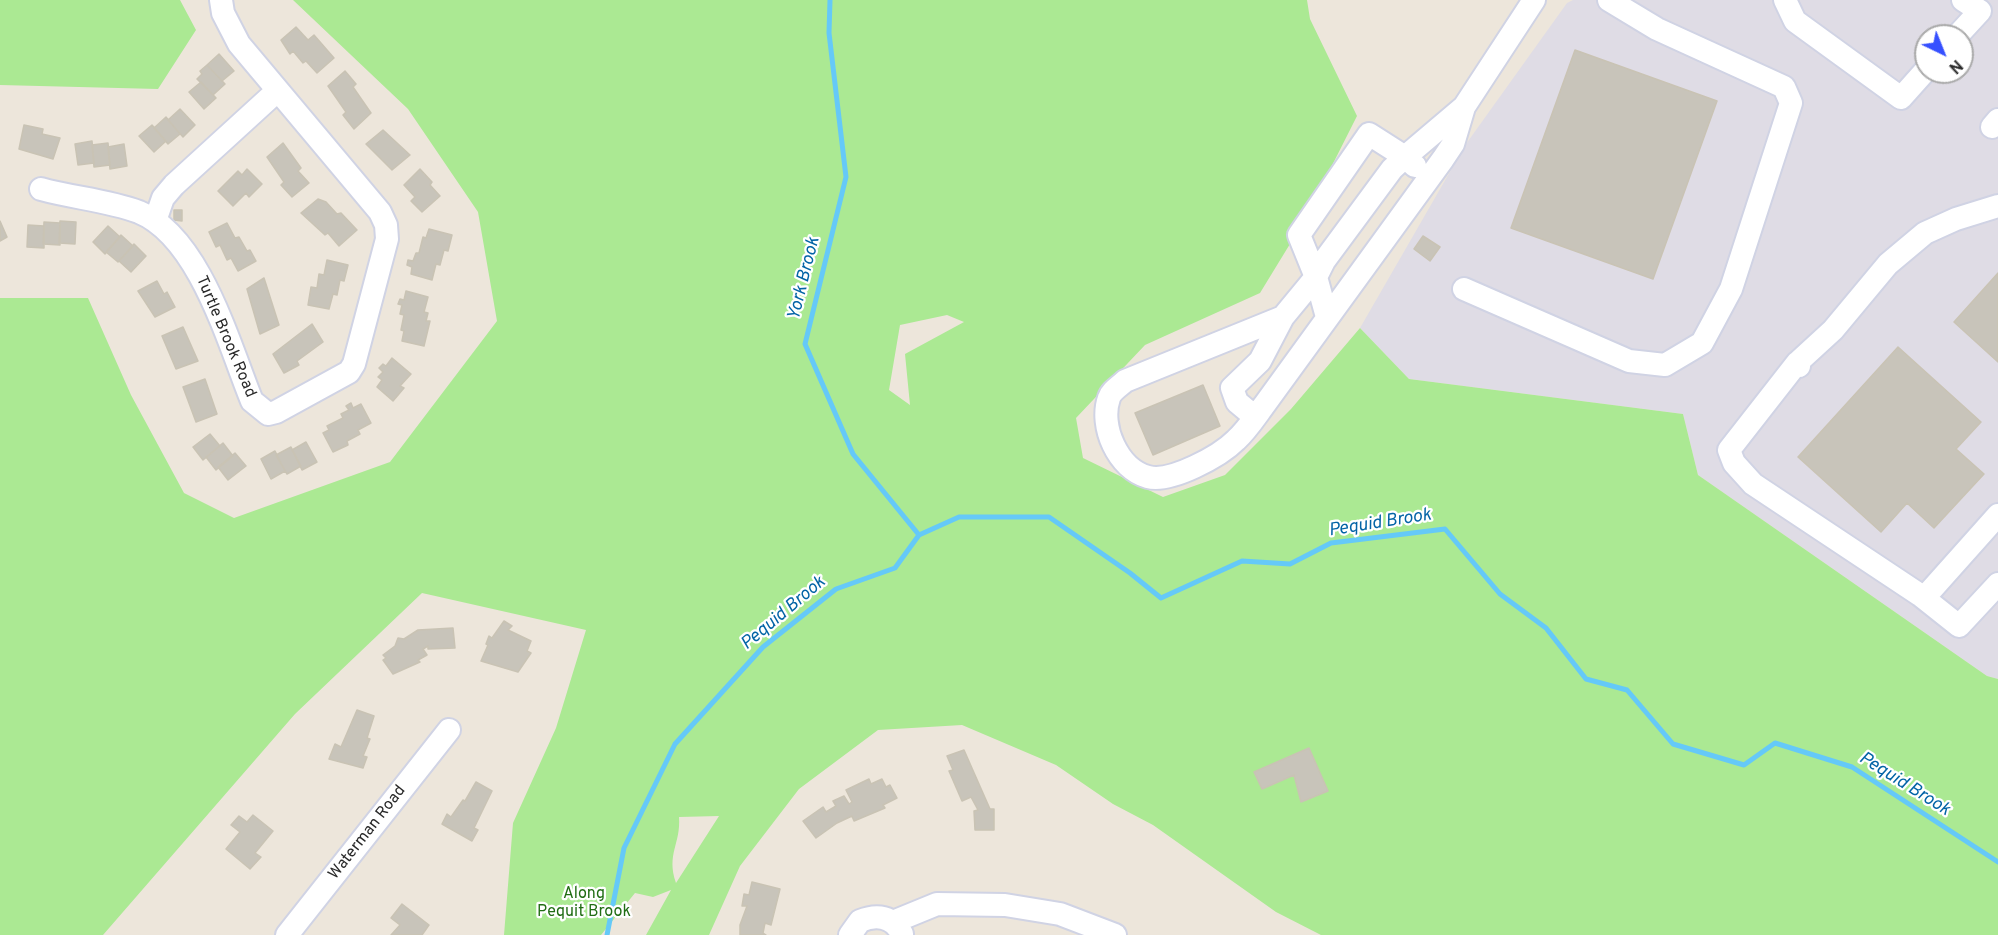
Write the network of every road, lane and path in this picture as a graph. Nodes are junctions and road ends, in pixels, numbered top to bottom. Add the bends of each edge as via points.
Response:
1 (221, 0) edge
2 (1534, 0) edge
3 (1609, 0) edge
4 (1785, 0) edge
5 (1963, 0) edge
6 (1968, 24) edge
7 (1914, 83) edge
8 (277, 91) junction
9 (1464, 107) junction
10 (1405, 157) junction
11 (1430, 177) junction
12 (41, 189) dead end
13 (1998, 206) edge
14 (156, 221) junction
15 (1316, 277) junction
16 (1464, 289) dead end
17 (1283, 317) junction
18 (1327, 317) junction
19 (1260, 361) junction
20 (1278, 386) junction
21 (1255, 417) junction
22 (1998, 515) edge
23 (1998, 584) edge
24 (1924, 598) junction
25 (449, 730) dead end
26 (898, 928) edge
27 (287, 935) edge
28 (850, 935) edge
29 (1115, 935) edge

1 - 8 street, Turtle Brook Road via 239,45
2 - 9 street
3 - 16 street via 1657,29 1784,87 1791,103 1731,289 1702,343 1665,365 1629,361
4 - 7 street via 1795,21 1901,98
5 - 6 street via 1980,11
8 - 14 street via 174,185 164,198
8 - 14 street, Turtle Brook Road via 380,212 386,225 387,239 349,372 276,412 268,414 258,408 195,268
9 - 10 street
9 - 11 street via 1453,144
10 - 11 street
10 - 15 street via 1330,252
10 - 15 street via 1369,134 1299,235
11 - 18 street
12 - 14 street, Turtle Brook Road via 102,200
13 - 24 street via 1925,233 1888,264 1729,450 1734,463 1753,484
15 - 17 street
15 - 18 street
17 - 19 street
17 - 21 street via 1125,381 1110,395 1105,417 1112,440 1127,465 1149,477 1172,475 1205,462 1235,441
18 - 20 street
19 - 20 street
19 - 21 street via 1233,388 1237,402
20 - 21 street
22 - 24 street
23 - 24 street via 1959,626
25 - 27 street, Waterman Road
26 - 28 street via 880,917 870,917 860,921
26 - 29 street via 938,904 1005,905 1060,914

